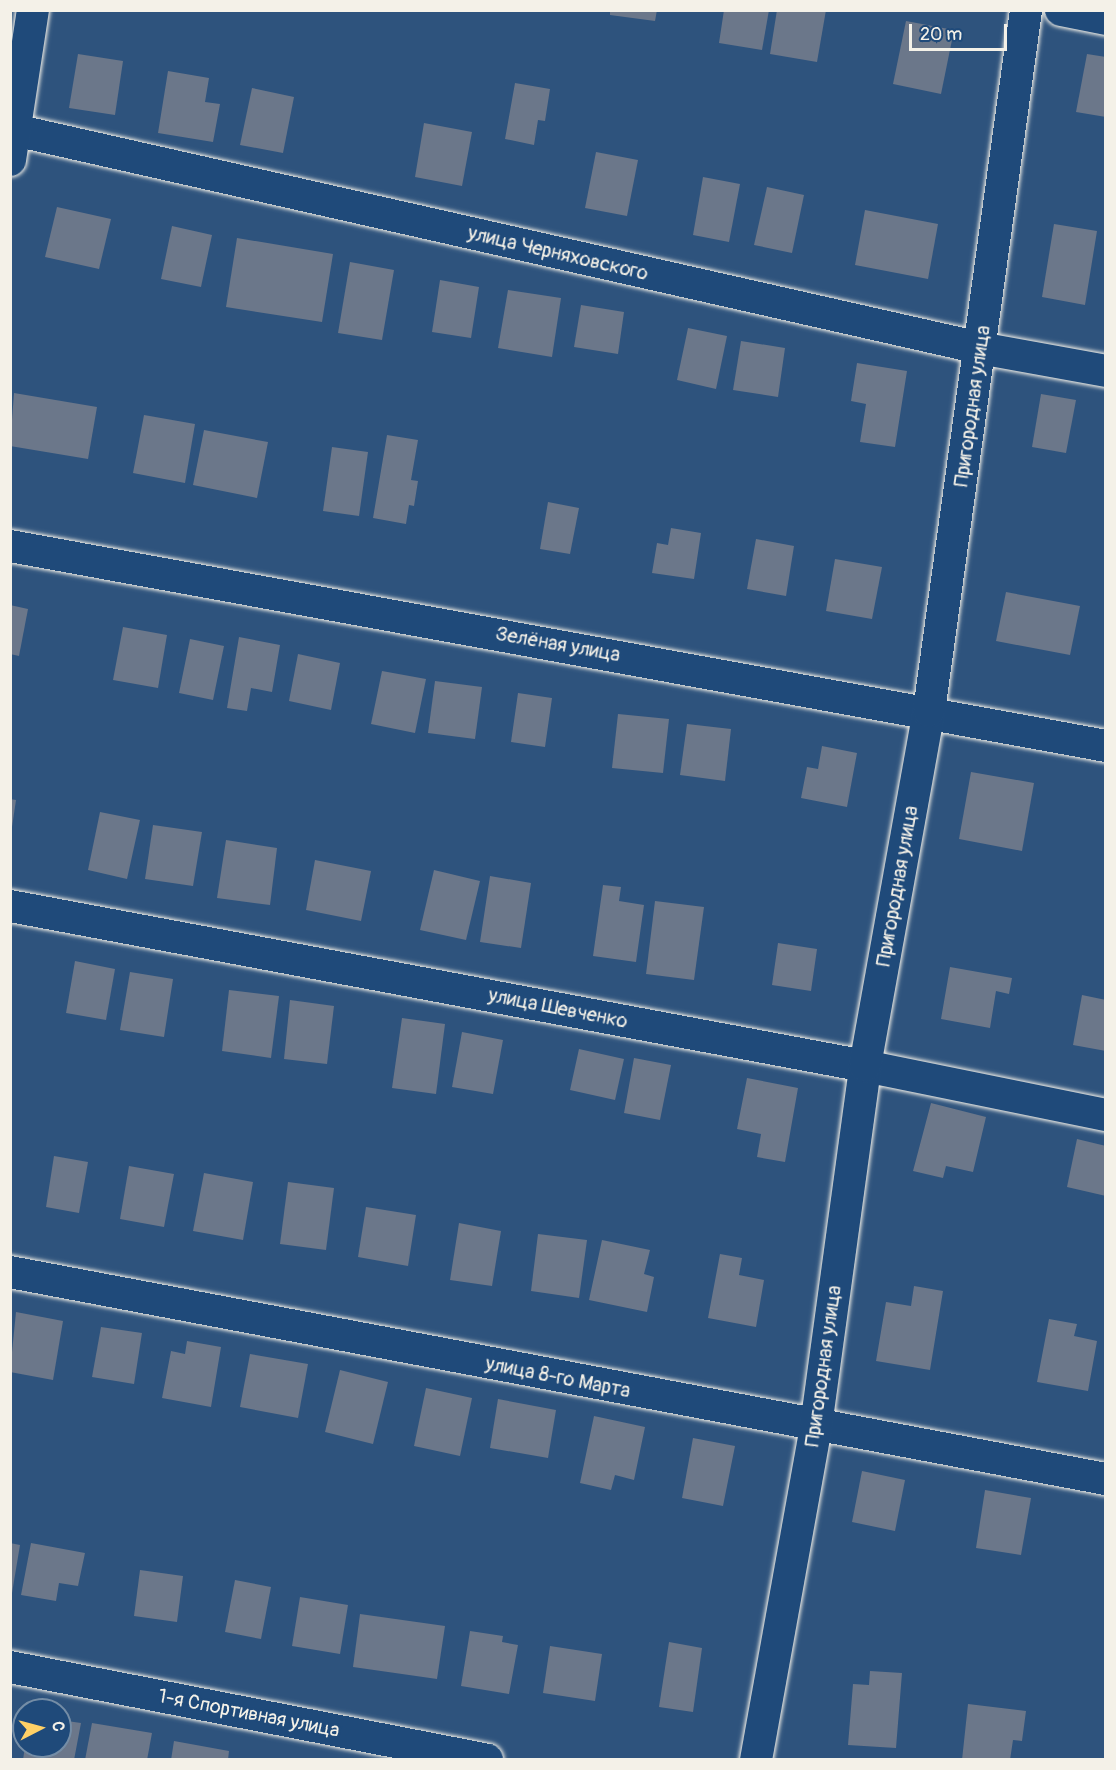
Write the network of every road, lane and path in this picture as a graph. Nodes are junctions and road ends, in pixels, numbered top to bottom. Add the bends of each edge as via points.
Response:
1 (33, 10) edge
2 (1026, 10) edge
3 (1061, 10) edge
4 (1106, 19) edge
5 (12, 140) edge
6 (980, 348) junction
7 (1106, 371) edge
8 (10, 546) edge
9 (929, 711) junction
10 (1106, 746) edge
11 (10, 906) edge
12 (865, 1066) junction
13 (1106, 1115) edge
14 (10, 1272) edge
15 (816, 1426) junction
16 (1106, 1479) edge
17 (10, 1667) edge
18 (487, 1760) edge
19 (756, 1760) edge

1 - 5 street
2 - 6 street, Пригородная улица
3 - 4 street
5 - 6 street, улица Черняховского
6 - 7 street, улица Черняховского
6 - 9 street, Пригородная улица
8 - 9 street, Зелёная улица
9 - 10 street, Зелёная улица
9 - 12 street, Пригородная улица
11 - 12 street, улица Шевченко
12 - 13 street, улица Шевченко
12 - 15 street, Пригородная улица
14 - 15 street, улица 8-го Марта
15 - 16 street, улица 8-го Марта
15 - 19 street, Пригородная улица
17 - 18 street, 1-я Спортивная улица

